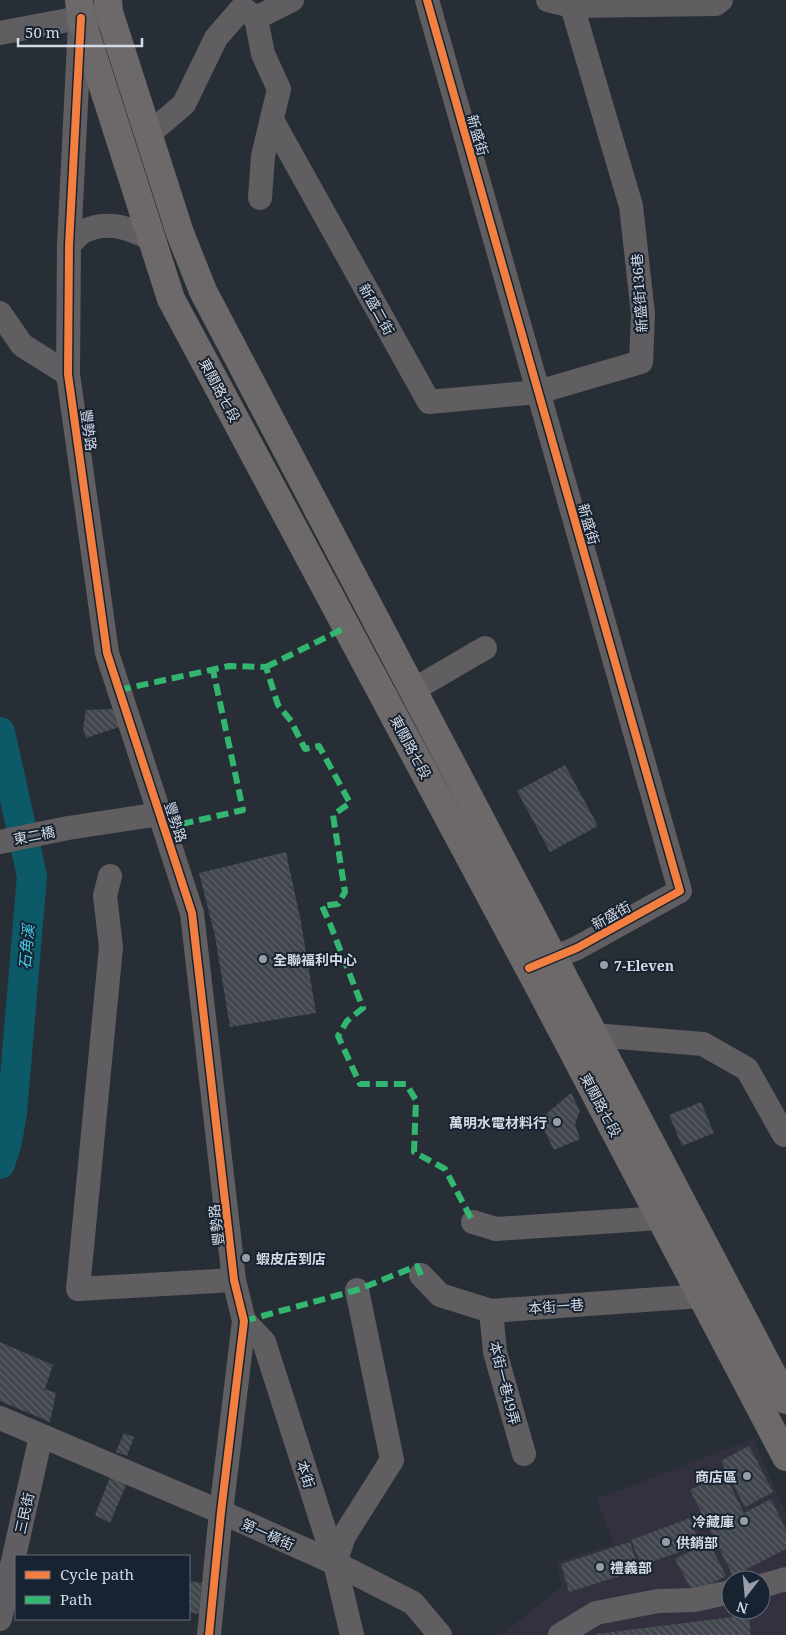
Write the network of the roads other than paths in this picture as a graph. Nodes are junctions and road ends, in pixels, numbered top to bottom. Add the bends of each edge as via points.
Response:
1 (292, 0) edge
2 (427, 0) edge
3 (548, 0) edge
4 (721, 0) edge
5 (109, 6) edge
6 (572, 6) junction
7 (80, 9) edge
8 (256, 18) junction
9 (0, 33) edge
10 (272, 120) junction
11 (149, 134) junction
12 (260, 198) dead end
13 (151, 238) junction
14 (69, 245) junction
15 (4, 329) edge
16 (68, 374) junction
17 (538, 392) junction
18 (485, 648) dead end
19 (413, 690) junction
20 (160, 814) junction
21 (0, 842) edge
22 (110, 876) dead end
23 (541, 963) junction
24 (594, 1035) junction
25 (784, 1135) dead end
26 (660, 1218) junction
27 (473, 1222) dead end
28 (421, 1275) dead end
29 (234, 1280) junction
30 (357, 1290) dead end
31 (701, 1296) junction
32 (492, 1311) junction
33 (244, 1321) junction
34 (786, 1400) edge
35 (0, 1418) edge
36 (42, 1436) junction
37 (524, 1454) dead end
38 (786, 1457) edge
39 (221, 1512) junction
40 (335, 1563) junction
41 (786, 1578) edge
42 (771, 1583) edge
43 (721, 1594) edge
44 (1, 1607) edge
45 (209, 1635) edge
46 (352, 1635) edge
47 (440, 1635) edge
48 (560, 1635) edge

1 - 8 street
2 - 17 street, 新盛街
3 - 6 street
4 - 6 street via 716,4
5 - 7 street
5 - 11 main road, 東關路七段
6 - 17 street, 新盛街136巷 via 631,206 643,314 641,362
7 - 9 street
7 - 13 main road, 東關路七段
7 - 14 street, 豐勢路
8 - 10 street via 263,54 279,89
8 - 11 street via 242,8 216,38 184,104
10 - 12 street via 263,156
10 - 17 street, 新盛二街 via 429,402
11 - 19 main road, 東關路七段 via 180,233 203,291
13 - 14 street via 106,224 85,230
13 - 23 main road, 東關路七段 via 171,299
14 - 16 street, 豐勢路
15 - 16 street via 22,345
16 - 20 street, 豐勢路 via 107,653
17 - 23 street, 新盛街 via 680,891 577,948
18 - 19 street
19 - 23 main road, 東關路七段
20 - 21 street, 東二橋
20 - 29 street, 豐勢路 via 192,913
22 - 29 street via 105,896 111,946 78,1289
23 - 24 main road, 東關路七段
23 - 26 main road, 東關路七段
24 - 25 street via 703,1044 747,1069
24 - 34 main road, 東關路七段
26 - 27 street via 496,1229
26 - 31 main road, 東關路七段
28 - 32 street, 本街一巷 via 440,1295
29 - 33 street, 豐勢路
30 - 40 street via 392,1460 344,1536
31 - 32 street, 本街一巷
31 - 38 main road, 東關路七段
32 - 37 street, 本街一巷49弄 via 494,1352
33 - 39 street, 豐勢路
33 - 40 street, 本街 via 264,1342
35 - 36 street, 第一橫街
36 - 39 street, 第一橫街
36 - 44 street, 三民街
39 - 40 street, 第一橫街
39 - 45 street, 豐勢路
40 - 46 street, 本街
40 - 47 street, 第一橫街 via 413,1603
41 - 42 street
43 - 48 street via 694,1600 658,1601 596,1613

